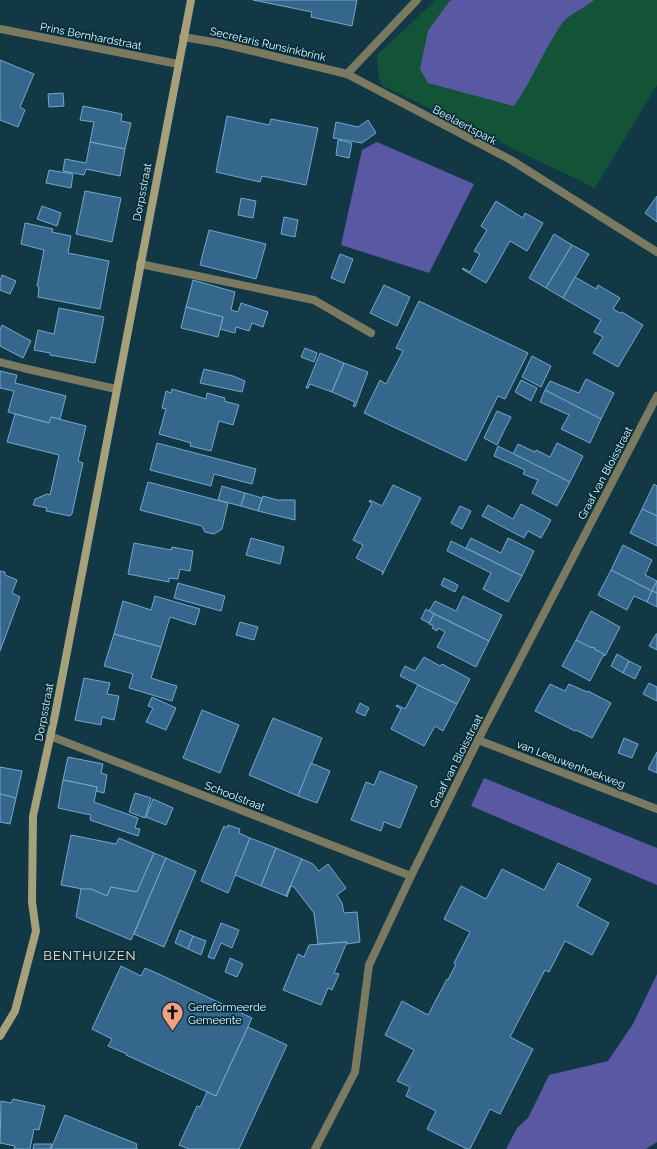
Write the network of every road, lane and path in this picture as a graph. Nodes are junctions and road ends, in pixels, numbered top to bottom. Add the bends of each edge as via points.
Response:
1 (191, 0) edge
2 (417, 0) edge
3 (0, 29) edge
4 (183, 37) junction
5 (178, 64) junction
6 (347, 74) junction
7 (657, 252) edge
8 (140, 264) junction
9 (371, 333) dead end
10 (0, 362) edge
11 (116, 389) junction
12 (657, 396) edge
13 (50, 736) junction
14 (478, 740) junction
15 (657, 809) edge
16 (411, 876) junction
17 (0, 1036) edge
18 (316, 1149) edge

1 - 4 street, Dorpsstraat
2 - 6 street
3 - 5 street, Prins Bernhardstraat
4 - 5 street, Dorpsstraat
4 - 6 street, Secretaris Runsinkbrink via 219,43
5 - 8 street, Dorpsstraat
6 - 7 street, Beelaertspark via 511,160
8 - 9 street via 314,300
8 - 11 street, Dorpsstraat
10 - 11 street
11 - 13 street, Dorpsstraat
12 - 14 street, Graaf van Bloisstraat
13 - 16 street, Schoolstraat
13 - 17 street, Dorpsstraat via 33,816 32,902 36,931 15,1011
14 - 15 street, van Leeuwenhoekweg
14 - 16 street, Graaf van Bloisstraat
16 - 18 street, Graaf van Bloisstraat via 369,965 354,1072

